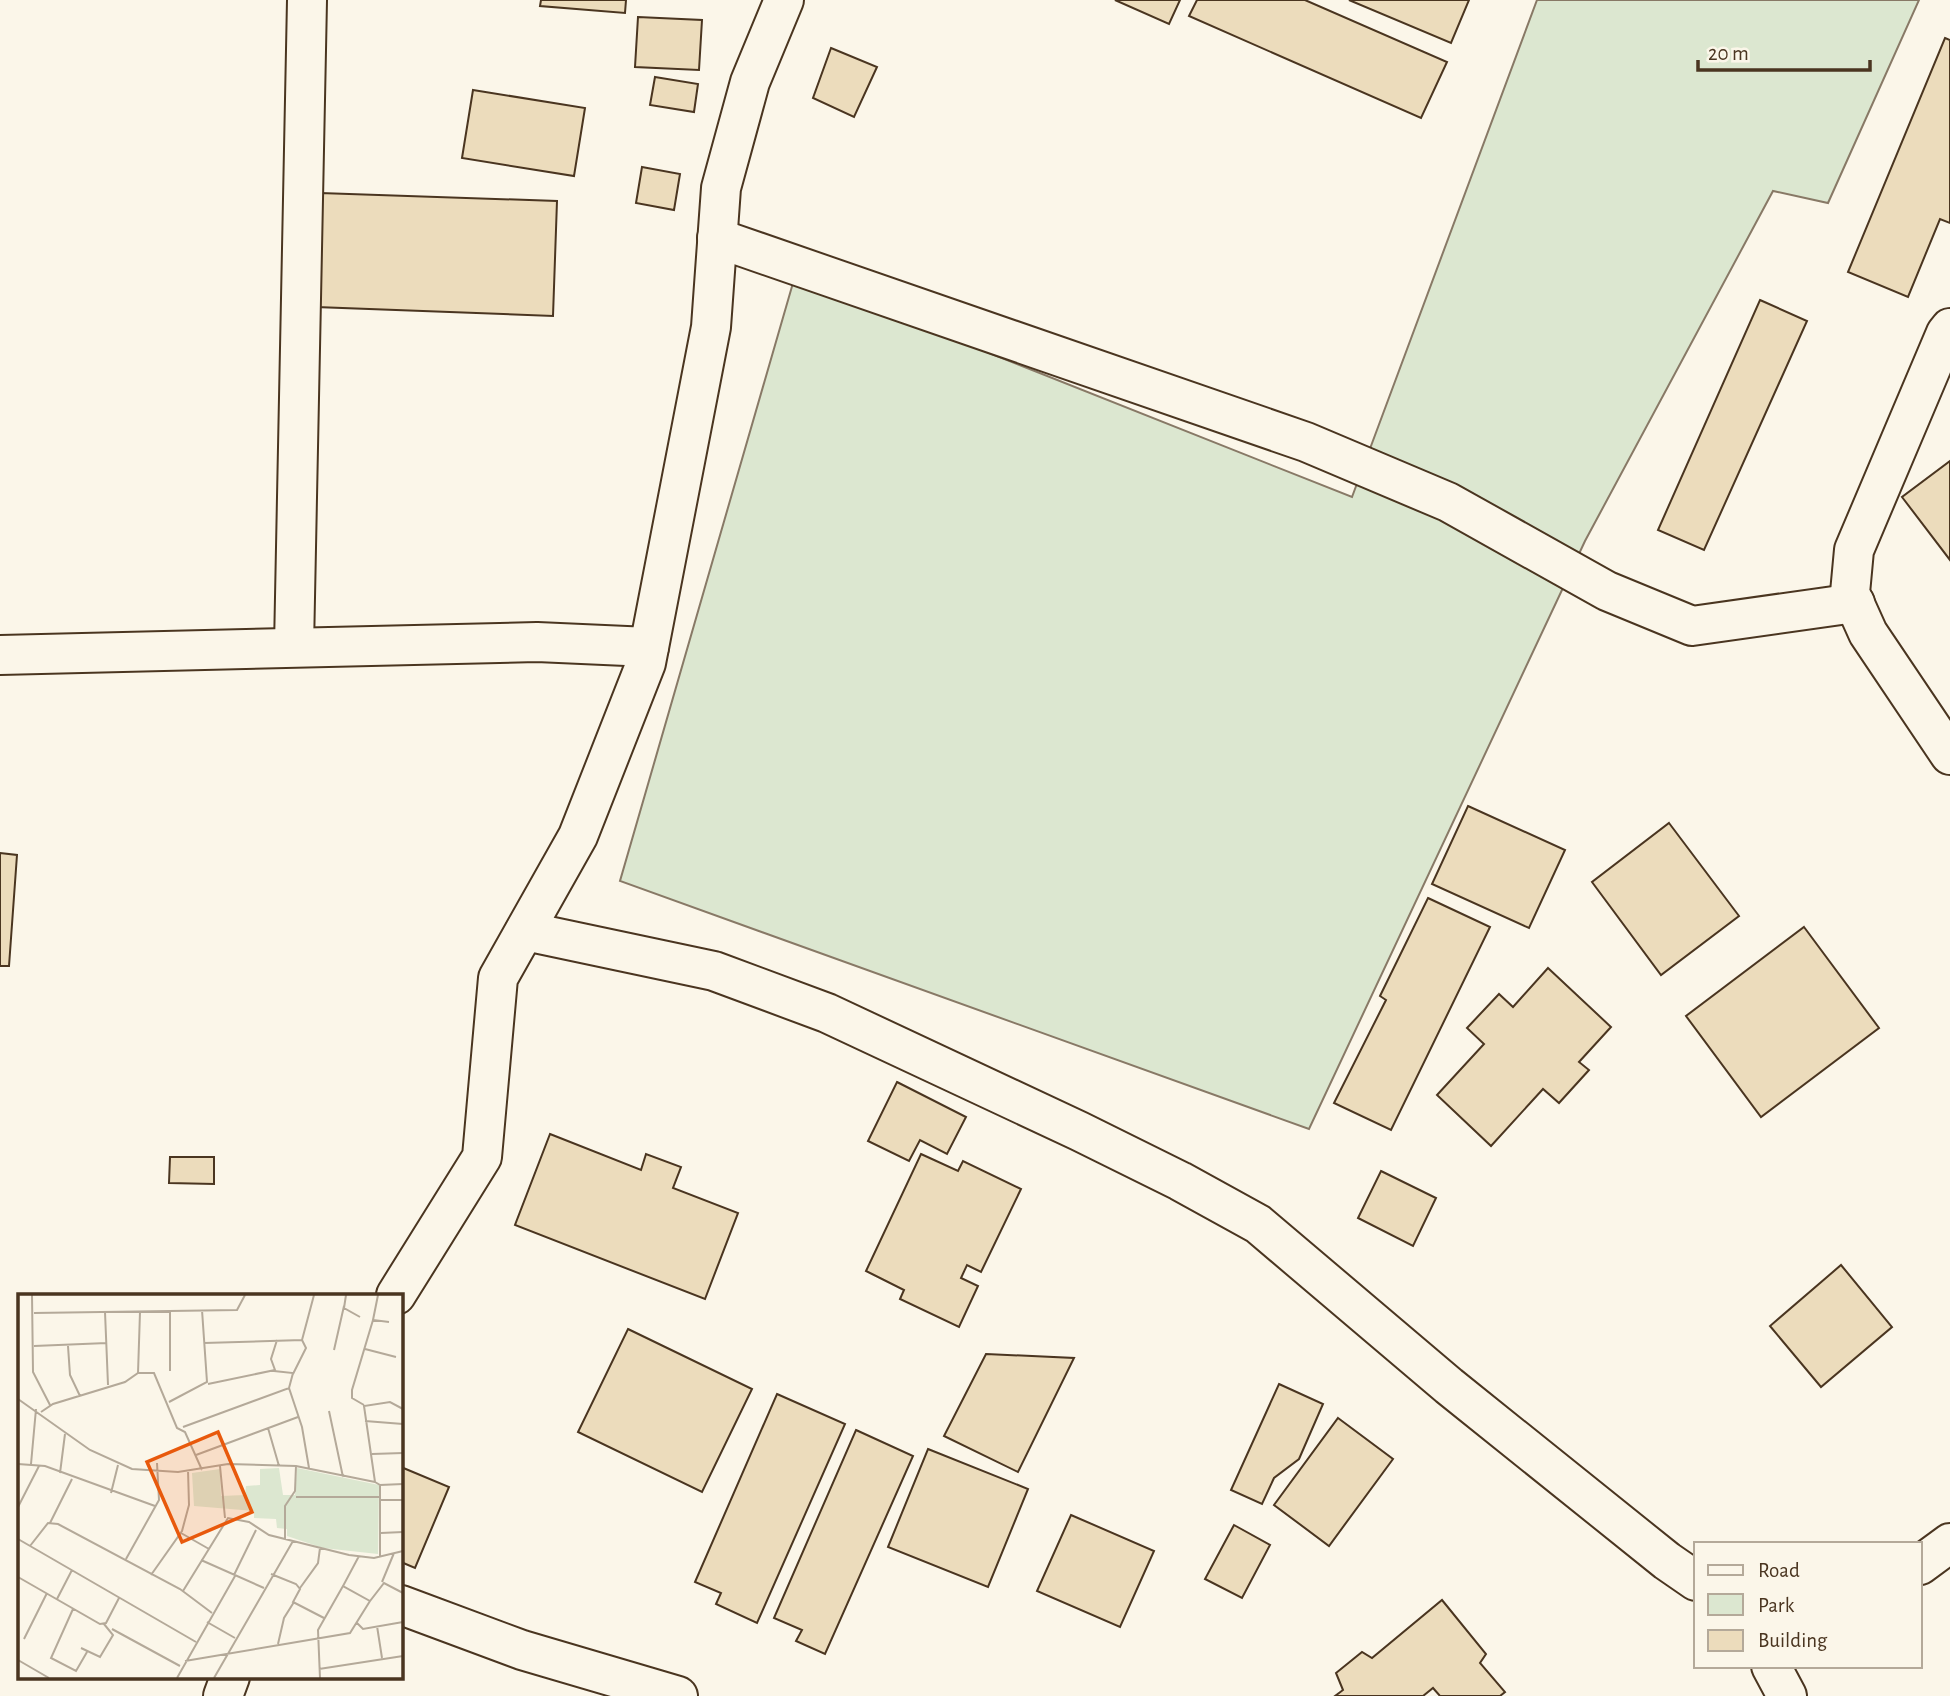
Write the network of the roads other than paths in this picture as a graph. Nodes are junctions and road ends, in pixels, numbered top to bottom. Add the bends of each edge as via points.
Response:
1 (307, 0) edge
2 (784, 0) edge
3 (717, 238) junction
4 (1950, 328) edge
5 (1855, 603) junction
6 (649, 647) junction
7 (294, 648) junction
8 (0, 655) edge
9 (1950, 755) edge
10 (525, 931) junction
11 (397, 1294) edge
12 (1950, 1543) edge
13 (1922, 1564) edge
14 (1694, 1580) edge
15 (402, 1605) edge
16 (1772, 1668) edge
17 (230, 1678) edge
18 (223, 1696) edge
19 (678, 1696) edge
20 (1787, 1696) edge

1 - 7 street
2 - 3 street via 750,82 721,188
3 - 5 street via 1306,442 1448,502 1607,592 1692,626
3 - 6 street via 710,327
4 - 5 street via 1854,550 1850,593
5 - 9 street via 1868,633
6 - 7 street via 537,642
6 - 10 street via 578,836
7 - 8 street
10 - 11 street via 498,978 482,1157
10 - 14 street via 714,971 827,1013 1079,1131 1258,1224 1449,1386
12 - 13 street
15 - 19 street via 522,1650
16 - 20 street
17 - 18 street

